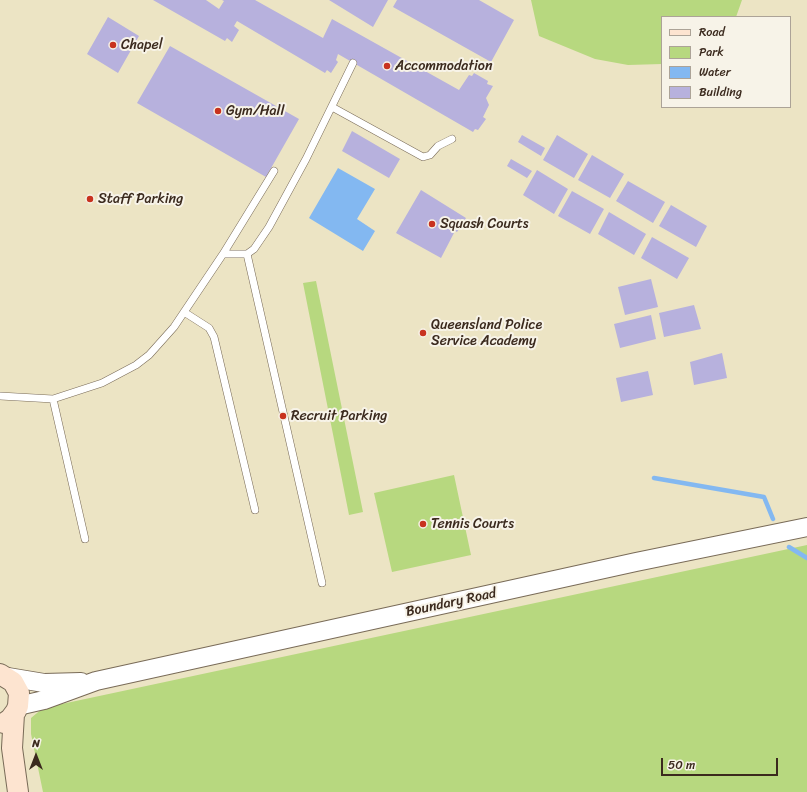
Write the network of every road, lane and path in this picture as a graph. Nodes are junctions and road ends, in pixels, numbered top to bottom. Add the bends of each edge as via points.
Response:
1 (353, 63) dead end
2 (332, 107) junction
3 (452, 139) dead end
4 (274, 172) dead end
5 (223, 254) junction
6 (247, 254) junction
7 (184, 312) junction
8 (0, 396) edge
9 (54, 398) junction
10 (255, 510) dead end
11 (807, 527) edge
12 (85, 539) dead end
13 (322, 583) dead end
14 (2, 674) edge
15 (96, 681) junction
16 (11, 715) edge
17 (0, 763) edge
18 (17, 792) edge

1 - 2 lane
2 - 3 lane via 423,157
2 - 6 lane via 269,227
4 - 5 lane
5 - 6 lane
5 - 7 lane
6 - 13 lane via 306,523
7 - 9 lane via 162,341 136,365 102,383
7 - 10 lane via 209,328 214,337
8 - 9 lane
9 - 12 lane
11 - 15 street, Boundary Road
14 - 15 street, Boundary Road via 44,683
14 - 16 main road via 13,682 19,693
15 - 16 street, Boundary Road
16 - 18 main road
17 - 18 main road

